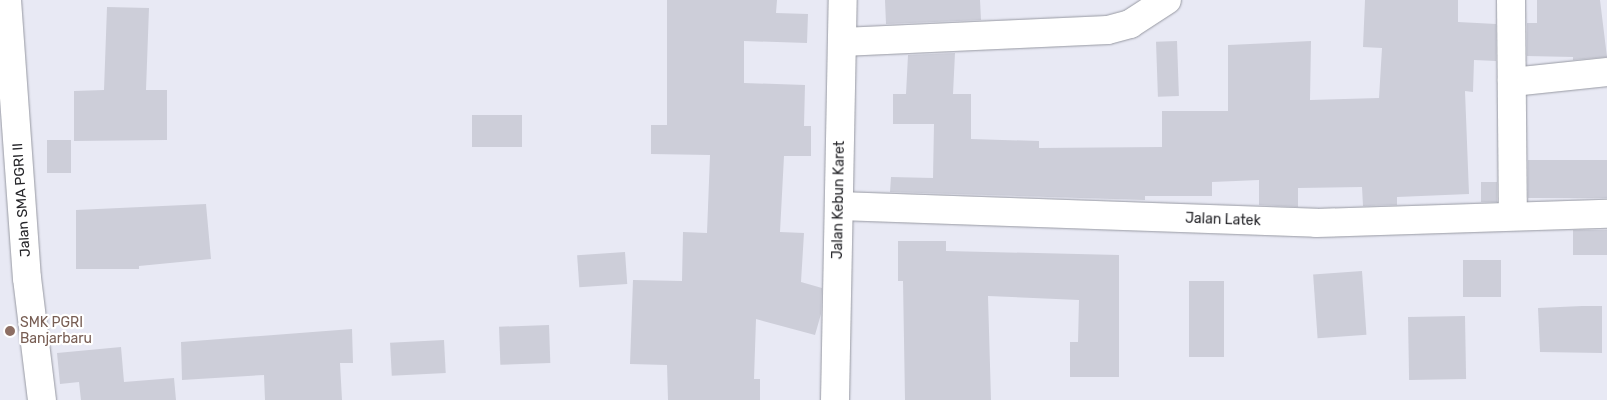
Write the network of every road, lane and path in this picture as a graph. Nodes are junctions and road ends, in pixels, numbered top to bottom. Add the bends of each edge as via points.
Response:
1 (6, 0) edge
2 (844, 0) edge
3 (1167, 0) edge
4 (1511, 0) edge
5 (842, 42) junction
6 (1607, 72) edge
7 (1512, 82) junction
8 (8, 127) edge
9 (839, 206) junction
10 (1607, 214) edge
11 (1513, 215) junction
12 (42, 400) edge
13 (835, 400) edge

1 - 8 street, Jalan SMA PGRI II
2 - 5 street, Jalan Kebun Karet
3 - 5 street via 1130,24 1108,30
4 - 7 street
5 - 9 street, Jalan Kebun Karet
6 - 7 street
7 - 11 street
8 - 12 street, Jalan SMA PGRI II
9 - 11 street, Jalan Latek via 1316,223
9 - 13 street, Jalan Kebun Karet
10 - 11 street, Jalan Latek

